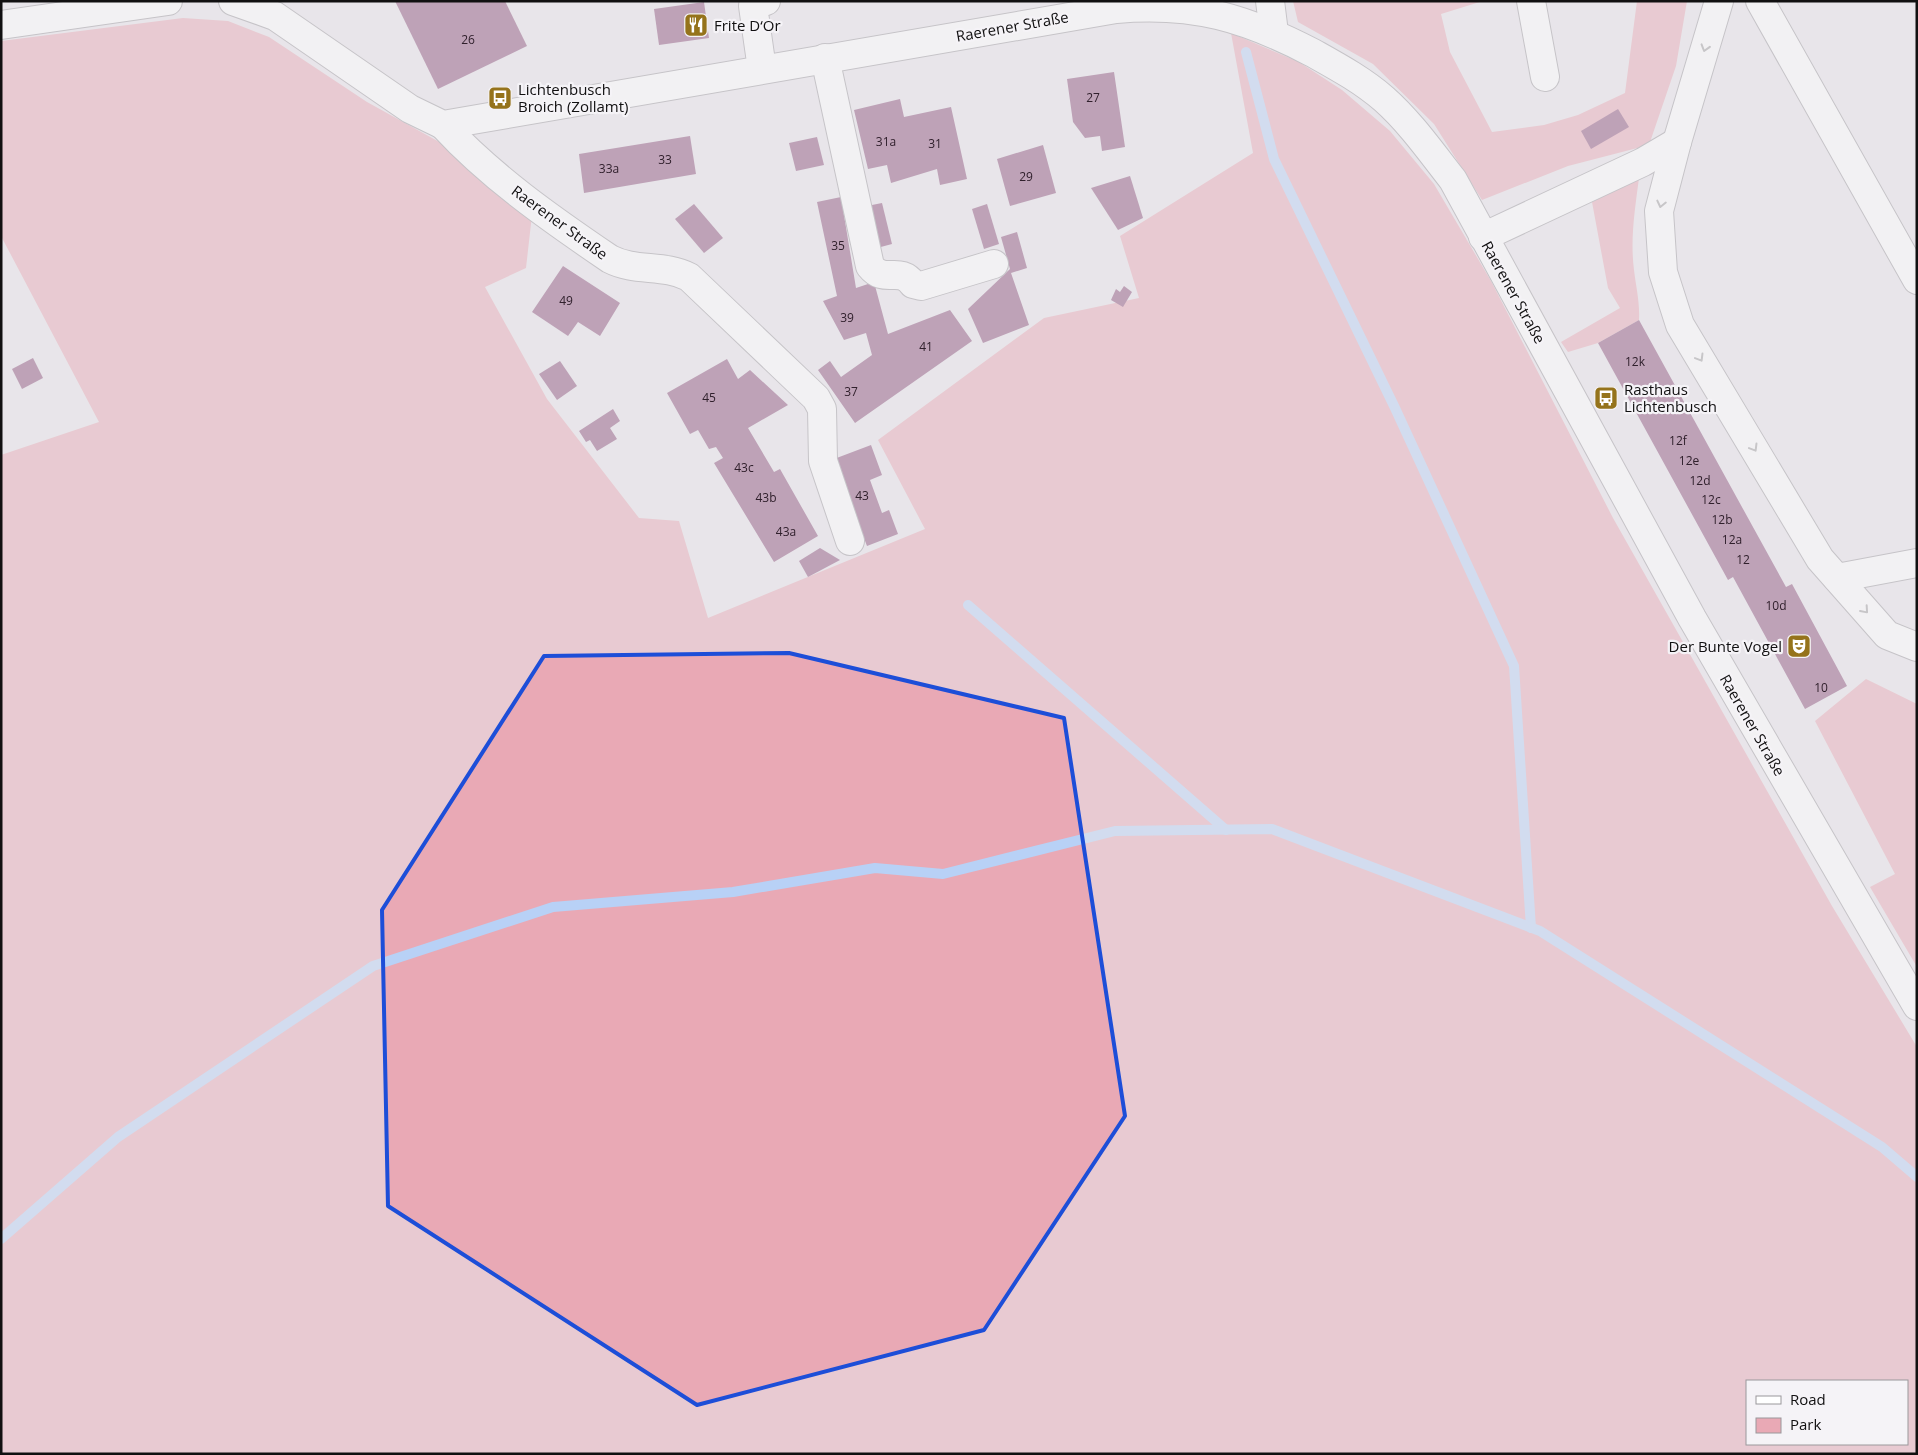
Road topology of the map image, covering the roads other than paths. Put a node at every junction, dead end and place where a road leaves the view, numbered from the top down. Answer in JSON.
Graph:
{"nodes":[{"id":1,"x":168,"y":1,"type":"edge"},
{"id":2,"x":233,"y":1,"type":"edge"},
{"id":3,"x":766,"y":1,"type":"edge"},
{"id":4,"x":1270,"y":1,"type":"edge"},
{"id":5,"x":1531,"y":1,"type":"edge"},
{"id":6,"x":1719,"y":1,"type":"edge"},
{"id":7,"x":1760,"y":1,"type":"edge"},
{"id":8,"x":129,"y":4,"type":"edge"},
{"id":9,"x":1,"y":25,"type":"edge"},
{"id":10,"x":1274,"y":33,"type":"junction"},
{"id":11,"x":825,"y":58,"type":"junction"},
{"id":12,"x":762,"y":69,"type":"junction"},
{"id":13,"x":1545,"y":77,"type":"dead end"},
{"id":14,"x":443,"y":125,"type":"junction"},
{"id":15,"x":1677,"y":142,"type":"junction"},
{"id":16,"x":1483,"y":237,"type":"junction"},
{"id":17,"x":994,"y":264,"type":"dead end"},
{"id":18,"x":1917,"y":280,"type":"edge"},
{"id":19,"x":850,"y":541,"type":"dead end"},
{"id":20,"x":1917,"y":563,"type":"edge"},
{"id":21,"x":1837,"y":578,"type":"junction"},
{"id":22,"x":1917,"y":647,"type":"edge"},
{"id":23,"x":1917,"y":1006,"type":"edge"}],
"edges":[{"from":1,"to":8,"type":"street"},
{"from":2,"to":14,"type":"street","name":"Raerener Straße"},
{"from":3,"to":12,"type":"street"},
{"from":4,"to":10,"type":"street"},
{"from":5,"to":13,"type":"street"},
{"from":6,"to":15,"type":"street","one_way":true},
{"from":7,"to":18,"type":"street"},
{"from":8,"to":9,"type":"street"},
{"from":10,"to":11,"type":"street","name":"Raerener Straße"},
{"from":10,"to":16,"type":"street","name":"Raerener Straße"},
{"from":11,"to":12,"type":"street","name":"Raerener Straße"},
{"from":11,"to":17,"type":"street"},
{"from":12,"to":14,"type":"street","name":"Raerener Straße"},
{"from":14,"to":19,"type":"street","name":"Raerener Straße"},
{"from":15,"to":16,"type":"street"},
{"from":15,"to":21,"type":"street","one_way":true},
{"from":16,"to":23,"type":"street","name":"Raerener Straße"},
{"from":20,"to":21,"type":"street"},
{"from":21,"to":22,"type":"street","one_way":true}]}
